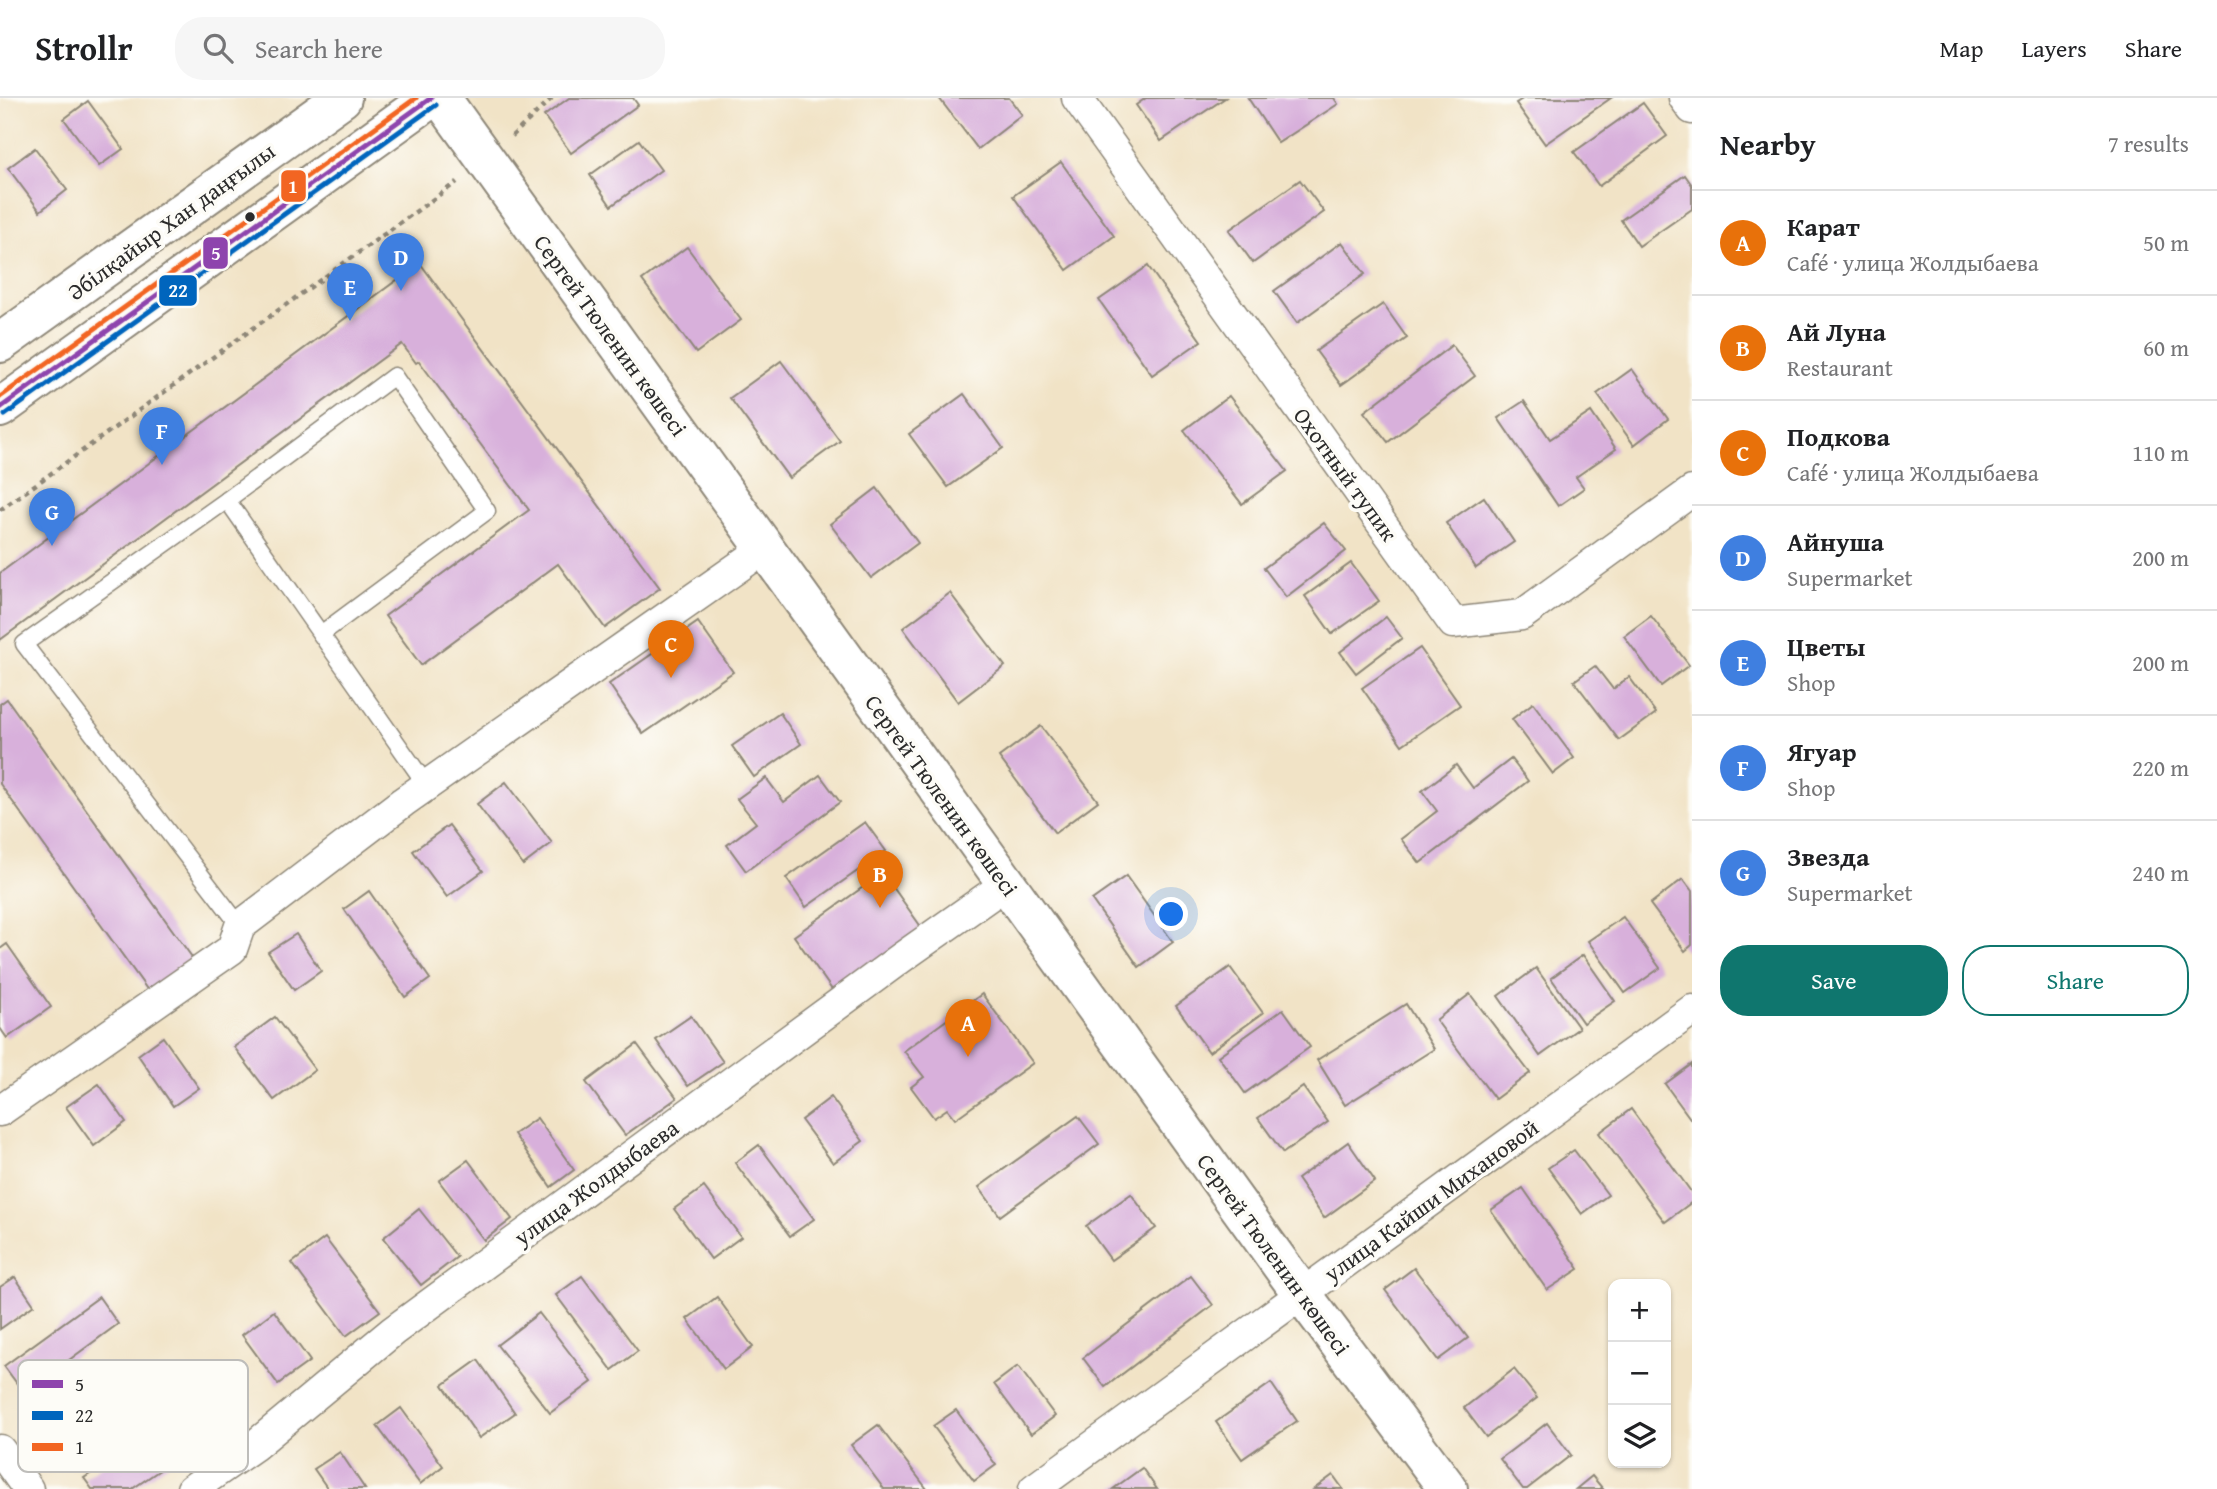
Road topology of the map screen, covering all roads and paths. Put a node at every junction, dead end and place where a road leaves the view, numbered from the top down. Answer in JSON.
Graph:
{"nodes":[{"id":1,"x":342,"y":98,"type":"edge"},
{"id":2,"x":432,"y":98,"type":"edge"},
{"id":3,"x":441,"y":98,"type":"edge"},
{"id":4,"x":552,"y":98,"type":"edge"},
{"id":5,"x":1077,"y":98,"type":"edge"},
{"id":6,"x":1684,"y":98,"type":"edge"},
{"id":7,"x":1692,"y":109,"type":"edge"},
{"id":8,"x":486,"y":161,"type":"junction"},
{"id":9,"x":0,"y":343,"type":"edge"},
{"id":10,"x":0,"y":408,"type":"edge"},
{"id":11,"x":1692,"y":491,"type":"edge"},
{"id":12,"x":227,"y":500,"type":"junction"},
{"id":13,"x":0,"y":510,"type":"edge"},
{"id":14,"x":764,"y":549,"type":"junction"},
{"id":15,"x":321,"y":635,"type":"junction"},
{"id":16,"x":428,"y":786,"type":"junction"},
{"id":17,"x":1006,"y":884,"type":"junction"},
{"id":18,"x":240,"y":926,"type":"junction"},
{"id":19,"x":1692,"y":1010,"type":"edge"},
{"id":20,"x":0,"y":1111,"type":"edge"},
{"id":21,"x":1302,"y":1294,"type":"junction"},
{"id":22,"x":0,"y":1450,"type":"edge"},
{"id":23,"x":248,"y":1450,"type":"edge"},
{"id":24,"x":217,"y":1472,"type":"edge"},
{"id":25,"x":28,"y":1489,"type":"edge"},
{"id":26,"x":192,"y":1489,"type":"edge"},
{"id":27,"x":1034,"y":1489,"type":"edge"},
{"id":28,"x":1448,"y":1489,"type":"edge"}],
"edges":[{"from":1,"to":9,"type":"main road","name":"Әбілқайыр Хан даңғылы"},
{"from":2,"to":10,"type":"main road"},
{"from":3,"to":8,"type":"main road","name":"Сергей Тюленин көшесі"},
{"from":4,"to":8,"type":"path"},
{"from":5,"to":11,"type":"street","name":"Охотный тупик"},
{"from":6,"to":7,"type":"street"},
{"from":8,"to":13,"type":"path"},
{"from":8,"to":14,"type":"main road","name":"Сергей Тюленин көшесі"},
{"from":12,"to":15,"type":"lane"},
{"from":12,"to":15,"type":"lane"},
{"from":12,"to":18,"type":"lane"},
{"from":14,"to":16,"type":"street"},
{"from":14,"to":17,"type":"main road","name":"Сергей Тюленин көшесі"},
{"from":15,"to":16,"type":"lane"},
{"from":16,"to":18,"type":"street"},
{"from":17,"to":21,"type":"main road","name":"Сергей Тюленин көшесі"},
{"from":17,"to":23,"type":"street","name":"улица Жолдыбаева"},
{"from":18,"to":20,"type":"street"},
{"from":19,"to":21,"type":"street","name":"улица Кайши Михановой"},
{"from":21,"to":27,"type":"street","name":"улица Кайши Михановой"},
{"from":21,"to":28,"type":"main road","name":"Сергей Тюленин көшесі"},
{"from":22,"to":25,"type":"street"},
{"from":24,"to":26,"type":"street","name":"улица Жолдыбаева"}]}
